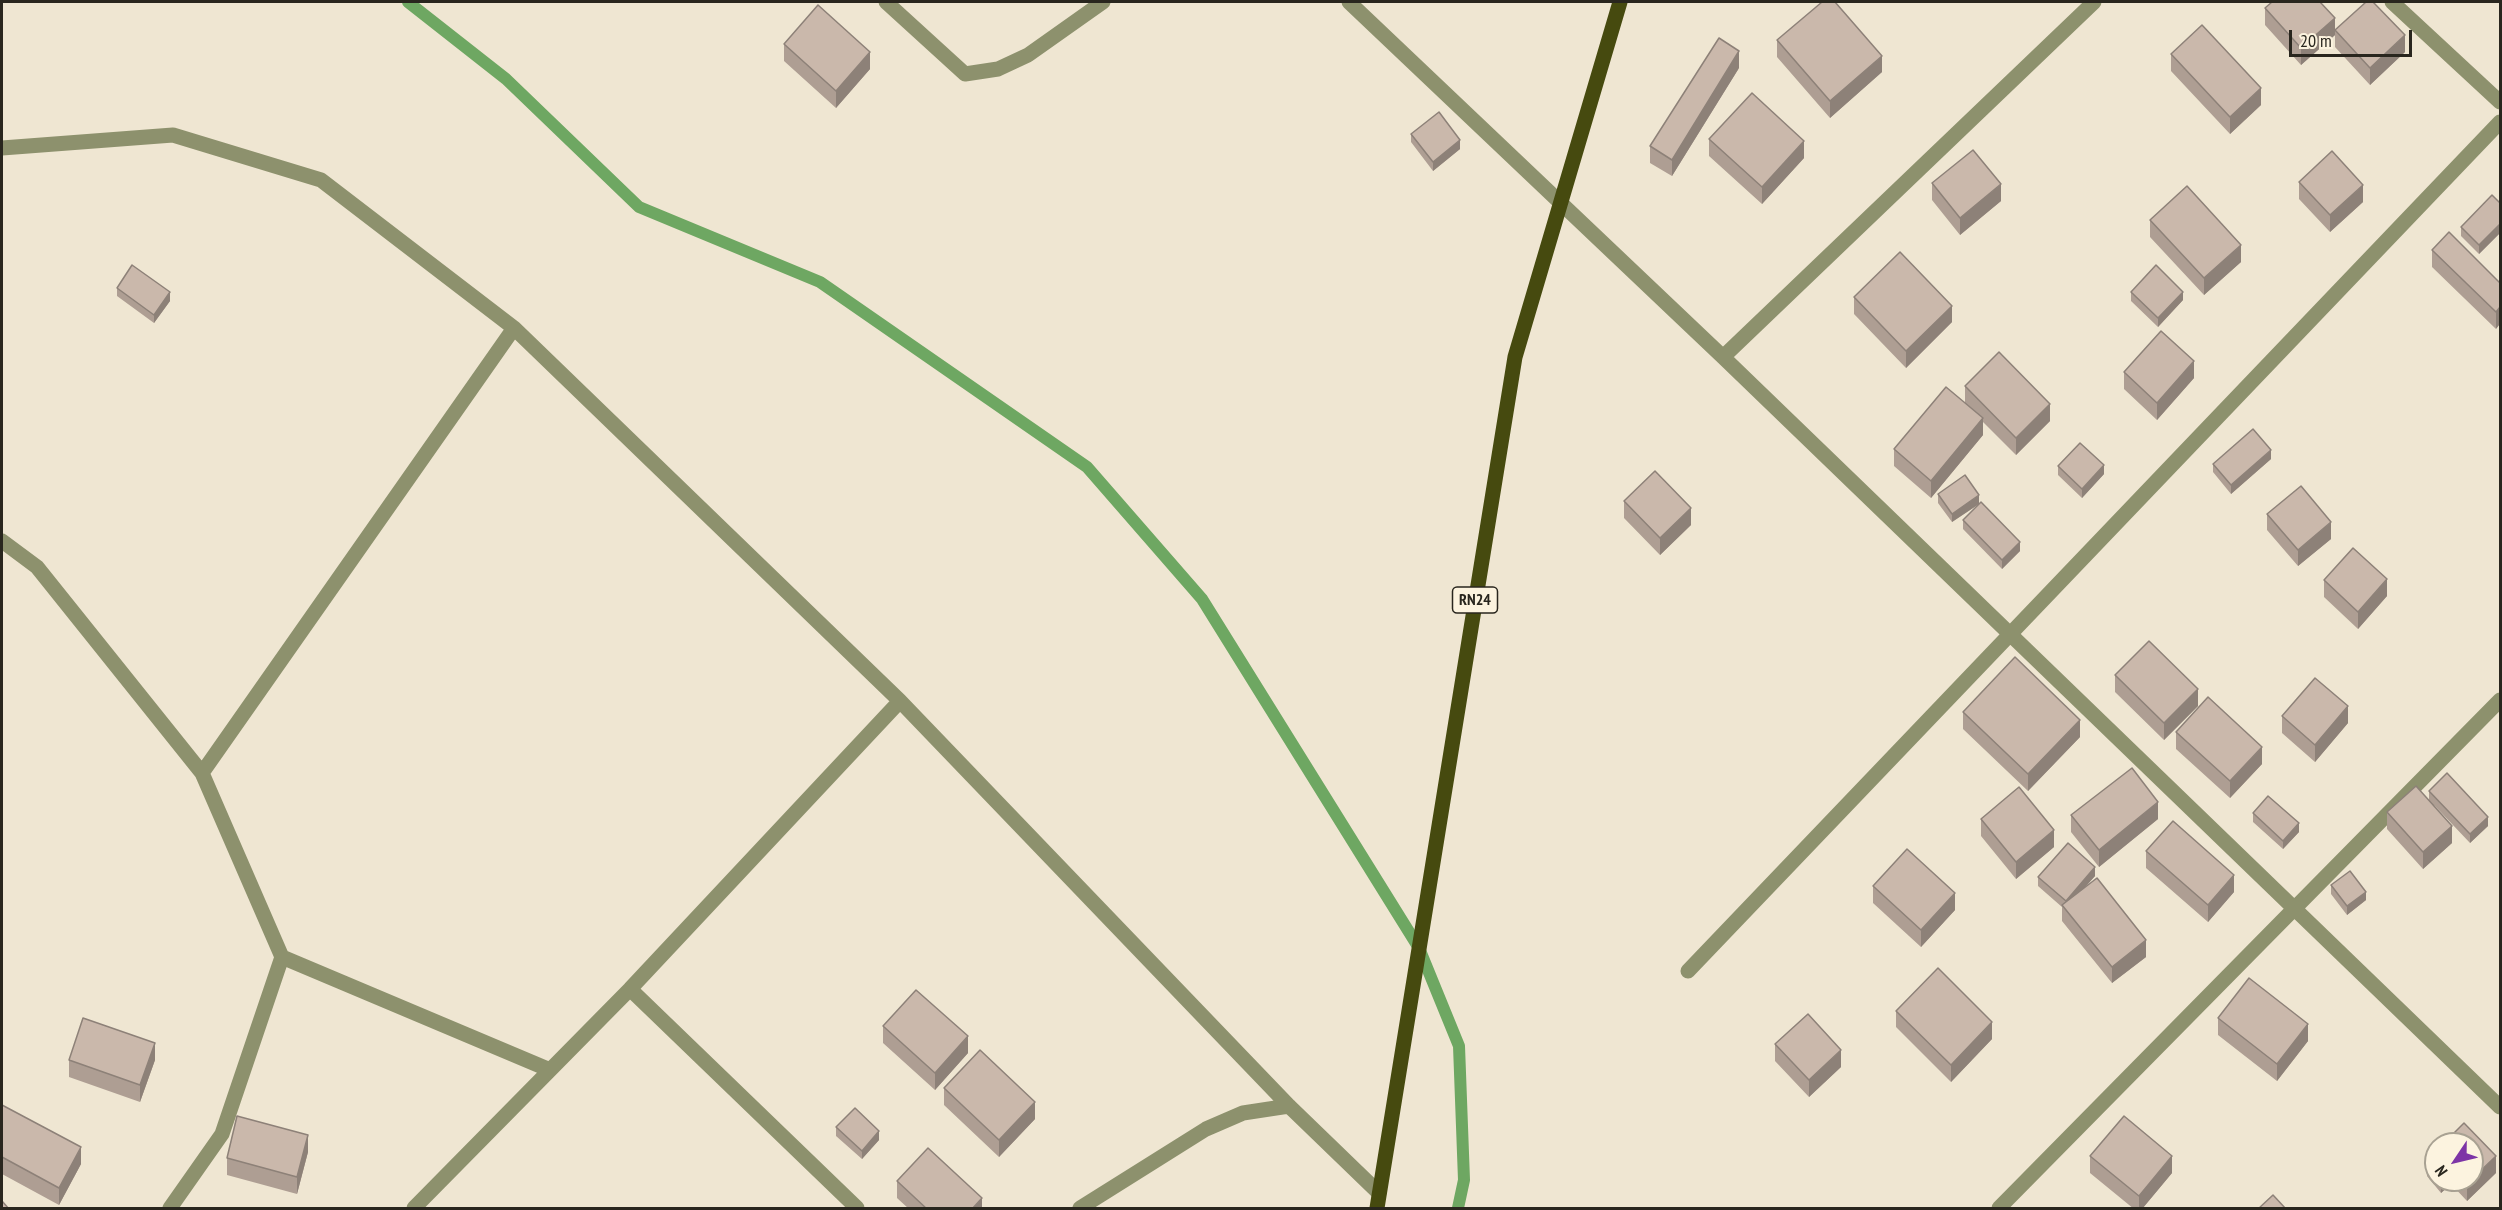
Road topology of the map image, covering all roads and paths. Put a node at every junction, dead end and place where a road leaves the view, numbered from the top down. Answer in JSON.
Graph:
{"nodes":[{"id":1,"x":886,"y":2,"type":"edge"},
{"id":2,"x":1103,"y":2,"type":"edge"},
{"id":3,"x":1349,"y":2,"type":"edge"},
{"id":4,"x":1620,"y":2,"type":"edge"},
{"id":5,"x":2094,"y":2,"type":"edge"},
{"id":6,"x":2392,"y":2,"type":"edge"},
{"id":7,"x":2500,"y":102,"type":"edge"},
{"id":8,"x":2500,"y":122,"type":"edge"},
{"id":9,"x":2,"y":148,"type":"edge"},
{"id":10,"x":1560,"y":203,"type":"junction"},
{"id":11,"x":514,"y":328,"type":"junction"},
{"id":12,"x":1723,"y":357,"type":"junction"},
{"id":13,"x":2,"y":541,"type":"edge"},
{"id":14,"x":2010,"y":634,"type":"junction"},
{"id":15,"x":2500,"y":700,"type":"edge"},
{"id":16,"x":900,"y":701,"type":"junction"},
{"id":17,"x":202,"y":773,"type":"junction"},
{"id":18,"x":2295,"y":908,"type":"junction"},
{"id":19,"x":282,"y":957,"type":"junction"},
{"id":20,"x":1688,"y":971,"type":"dead end"},
{"id":21,"x":630,"y":989,"type":"junction"},
{"id":22,"x":550,"y":1071,"type":"junction"},
{"id":23,"x":1288,"y":1106,"type":"junction"},
{"id":24,"x":2500,"y":1107,"type":"edge"},
{"id":25,"x":1378,"y":1201,"type":"edge"},
{"id":26,"x":170,"y":1209,"type":"edge"},
{"id":27,"x":414,"y":1209,"type":"edge"},
{"id":28,"x":857,"y":1209,"type":"edge"},
{"id":29,"x":1080,"y":1209,"type":"edge"},
{"id":30,"x":1999,"y":1209,"type":"edge"}],
"edges":[{"from":1,"to":2,"type":"street"},
{"from":3,"to":10,"type":"street"},
{"from":4,"to":10,"type":"main road","number":"RN24"},
{"from":5,"to":12,"type":"street"},
{"from":6,"to":7,"type":"street"},
{"from":8,"to":14,"type":"street"},
{"from":9,"to":11,"type":"street"},
{"from":10,"to":12,"type":"street"},
{"from":10,"to":25,"type":"main road","number":"RN24"},
{"from":11,"to":16,"type":"street"},
{"from":11,"to":17,"type":"street"},
{"from":12,"to":14,"type":"street"},
{"from":13,"to":17,"type":"street"},
{"from":14,"to":18,"type":"street"},
{"from":14,"to":20,"type":"street"},
{"from":15,"to":18,"type":"street"},
{"from":16,"to":21,"type":"street"},
{"from":16,"to":23,"type":"street"},
{"from":17,"to":19,"type":"street"},
{"from":18,"to":24,"type":"street"},
{"from":18,"to":30,"type":"street"},
{"from":19,"to":22,"type":"street"},
{"from":19,"to":26,"type":"street"},
{"from":21,"to":22,"type":"street"},
{"from":21,"to":28,"type":"street"},
{"from":22,"to":27,"type":"street"},
{"from":23,"to":25,"type":"street"},
{"from":23,"to":29,"type":"street"}]}
